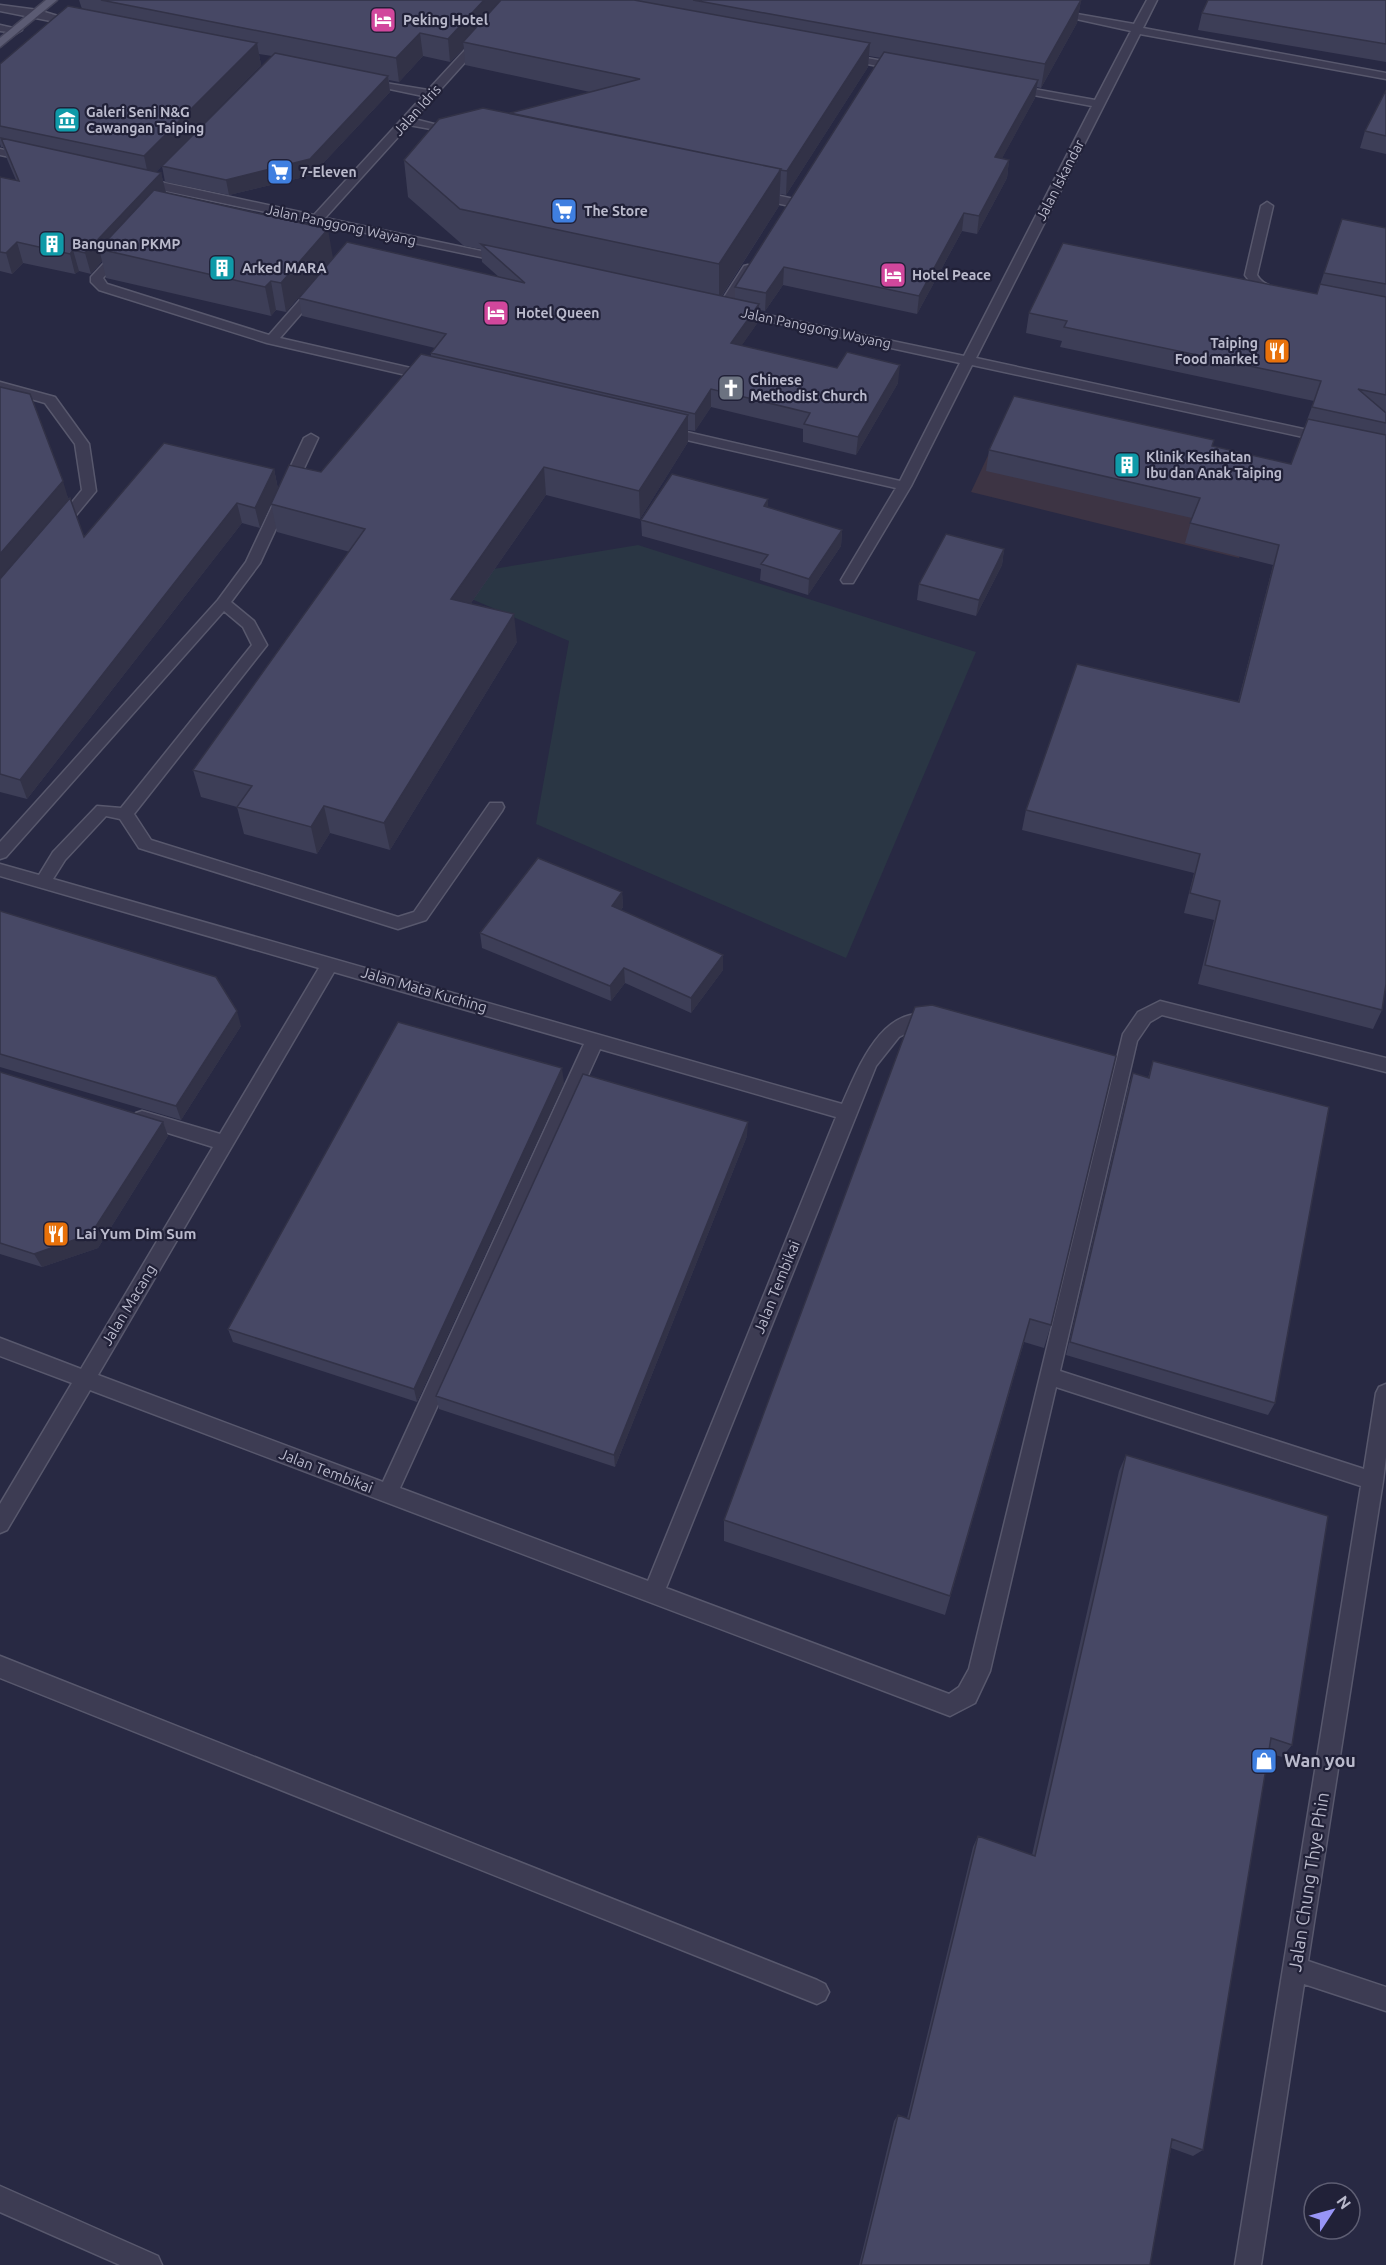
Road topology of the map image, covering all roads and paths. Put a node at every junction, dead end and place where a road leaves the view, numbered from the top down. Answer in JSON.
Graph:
{"nodes":[{"id":1,"x":52,"y":0,"type":"edge"},
{"id":2,"x":1152,"y":0,"type":"edge"},
{"id":3,"x":0,"y":8,"type":"edge"},
{"id":4,"x":1045,"y":11,"type":"edge"},
{"id":5,"x":36,"y":14,"type":"junction"},
{"id":6,"x":92,"y":26,"type":"edge"},
{"id":7,"x":493,"y":26,"type":"edge"},
{"id":8,"x":0,"y":28,"type":"edge"},
{"id":9,"x":1137,"y":29,"type":"junction"},
{"id":10,"x":17,"y":30,"type":"junction"},
{"id":11,"x":0,"y":44,"type":"edge"},
{"id":12,"x":834,"y":55,"type":"edge"},
{"id":13,"x":914,"y":70,"type":"edge"},
{"id":14,"x":1386,"y":76,"type":"edge"},
{"id":15,"x":352,"y":79,"type":"edge"},
{"id":16,"x":995,"y":85,"type":"edge"},
{"id":17,"x":431,"y":94,"type":"junction"},
{"id":18,"x":1099,"y":104,"type":"junction"},
{"id":19,"x":406,"y":122,"type":"junction"},
{"id":20,"x":464,"y":134,"type":"edge"},
{"id":21,"x":0,"y":152,"type":"edge"},
{"id":22,"x":44,"y":161,"type":"edge"},
{"id":23,"x":131,"y":180,"type":"edge"},
{"id":24,"x":178,"y":190,"type":"junction"},
{"id":25,"x":744,"y":193,"type":"edge"},
{"id":26,"x":790,"y":203,"type":"edge"},
{"id":27,"x":164,"y":206,"type":"edge"},
{"id":28,"x":1267,"y":206,"type":"dead end"},
{"id":29,"x":316,"y":220,"type":"junction"},
{"id":30,"x":127,"y":245,"type":"edge"},
{"id":31,"x":754,"y":260,"type":"edge"},
{"id":32,"x":516,"y":263,"type":"edge"},
{"id":33,"x":322,"y":281,"type":"edge"},
{"id":34,"x":1286,"y":294,"type":"edge"},
{"id":35,"x":272,"y":340,"type":"junction"},
{"id":36,"x":969,"y":361,"type":"junction"},
{"id":37,"x":444,"y":380,"type":"edge"},
{"id":38,"x":0,"y":386,"type":"edge"},
{"id":39,"x":651,"y":428,"type":"edge"},
{"id":40,"x":311,"y":438,"type":"dead end"},
{"id":41,"x":1340,"y":441,"type":"edge"},
{"id":42,"x":904,"y":486,"type":"junction"},
{"id":43,"x":52,"y":534,"type":"edge"},
{"id":44,"x":848,"y":580,"type":"dead end"},
{"id":45,"x":223,"y":603,"type":"junction"},
{"id":46,"x":496,"y":807,"type":"dead end"},
{"id":47,"x":125,"y":814,"type":"junction"},
{"id":48,"x":0,"y":853,"type":"edge"},
{"id":49,"x":0,"y":870,"type":"edge"},
{"id":50,"x":43,"y":882,"type":"junction"},
{"id":51,"x":331,"y":963,"type":"junction"},
{"id":52,"x":953,"y":1027,"type":"edge"},
{"id":53,"x":595,"y":1040,"type":"junction"},
{"id":54,"x":1100,"y":1065,"type":"edge"},
{"id":55,"x":1386,"y":1065,"type":"edge"},
{"id":56,"x":1121,"y":1070,"type":"junction"},
{"id":57,"x":124,"y":1112,"type":"edge"},
{"id":58,"x":847,"y":1113,"type":"junction"},
{"id":59,"x":225,"y":1143,"type":"junction"},
{"id":60,"x":0,"y":1347,"type":"edge"},
{"id":61,"x":1049,"y":1376,"type":"junction"},
{"id":62,"x":85,"y":1379,"type":"junction"},
{"id":63,"x":1386,"y":1393,"type":"edge"},
{"id":64,"x":1382,"y":1450,"type":"edge"},
{"id":65,"x":1373,"y":1481,"type":"junction"},
{"id":66,"x":387,"y":1494,"type":"junction"},
{"id":67,"x":0,"y":1523,"type":"edge"},
{"id":68,"x":653,"y":1596,"type":"junction"},
{"id":69,"x":0,"y":1667,"type":"edge"},
{"id":70,"x":1295,"y":1969,"type":"junction"},
{"id":71,"x":817,"y":1992,"type":"dead end"},
{"id":72,"x":1386,"y":2000,"type":"edge"},
{"id":73,"x":0,"y":2199,"type":"edge"},
{"id":74,"x":149,"y":2265,"type":"edge"},
{"id":75,"x":1248,"y":2265,"type":"edge"}],
"edges":[{"from":1,"to":5,"type":"main road"},
{"from":2,"to":9,"type":"street","name":"Jalan Iskandar"},
{"from":3,"to":5,"type":"street"},
{"from":4,"to":9,"type":"street"},
{"from":5,"to":6,"type":"street"},
{"from":5,"to":10,"type":"main road"},
{"from":7,"to":17,"type":"street","name":"Jalan Idris"},
{"from":8,"to":10,"type":"street"},
{"from":9,"to":14,"type":"street"},
{"from":9,"to":18,"type":"street","name":"Jalan Iskandar"},
{"from":10,"to":11,"type":"main road"},
{"from":12,"to":13,"type":"street"},
{"from":15,"to":17,"type":"street"},
{"from":16,"to":18,"type":"street"},
{"from":17,"to":19,"type":"street","name":"Jalan Idris"},
{"from":18,"to":36,"type":"street","name":"Jalan Iskandar"},
{"from":19,"to":20,"type":"street"},
{"from":19,"to":29,"type":"street","name":"Jalan Idris"},
{"from":21,"to":22,"type":"street"},
{"from":23,"to":24,"type":"street","name":"Jalan Panggong Wayang"},
{"from":24,"to":27,"type":"street"},
{"from":24,"to":29,"type":"street","name":"Jalan Panggong Wayang"},
{"from":25,"to":26,"type":"street"},
{"from":28,"to":34,"type":"street"},
{"from":29,"to":32,"type":"street","name":"Jalan Panggong Wayang"},
{"from":30,"to":35,"type":"street"},
{"from":31,"to":36,"type":"street","name":"Jalan Panggong Wayang"},
{"from":33,"to":35,"type":"street"},
{"from":35,"to":37,"type":"street"},
{"from":36,"to":41,"type":"street","name":"Jalan Panggong Wayang"},
{"from":36,"to":42,"type":"street","name":"Jalan Iskandar"},
{"from":38,"to":43,"type":"street"},
{"from":39,"to":42,"type":"street"},
{"from":40,"to":45,"type":"street"},
{"from":42,"to":44,"type":"street","name":"Jalan Iskandar"},
{"from":45,"to":47,"type":"street"},
{"from":45,"to":48,"type":"street"},
{"from":46,"to":47,"type":"street"},
{"from":47,"to":50,"type":"street"},
{"from":49,"to":50,"type":"street","name":"Jalan Mata Kuching"},
{"from":50,"to":51,"type":"street","name":"Jalan Mata Kuching"},
{"from":51,"to":53,"type":"street","name":"Jalan Mata Kuching"},
{"from":51,"to":59,"type":"street","name":"Jalan Macang"},
{"from":52,"to":58,"type":"street","name":"Jalan Tembikai"},
{"from":53,"to":58,"type":"street","name":"Jalan Mata Kuching"},
{"from":53,"to":66,"type":"street"},
{"from":54,"to":56,"type":"street"},
{"from":55,"to":56,"type":"street"},
{"from":56,"to":61,"type":"street"},
{"from":57,"to":59,"type":"street"},
{"from":58,"to":68,"type":"street","name":"Jalan Tembikai"},
{"from":59,"to":62,"type":"street","name":"Jalan Macang"},
{"from":60,"to":62,"type":"street","name":"Jalan Tembikai"},
{"from":61,"to":65,"type":"street"},
{"from":61,"to":68,"type":"street","name":"Jalan Tembikai"},
{"from":62,"to":66,"type":"street","name":"Jalan Tembikai"},
{"from":62,"to":67,"type":"street","name":"Jalan Macang"},
{"from":63,"to":64,"type":"street","name":"Jalan Chung Thye Phin"},
{"from":64,"to":65,"type":"street","name":"Jalan Chung Thye Phin"},
{"from":65,"to":70,"type":"street","name":"Jalan Chung Thye Phin"},
{"from":66,"to":68,"type":"street","name":"Jalan Tembikai"},
{"from":69,"to":71,"type":"street"},
{"from":70,"to":72,"type":"street"},
{"from":70,"to":75,"type":"street","name":"Jalan Chung Thye Phin"},
{"from":73,"to":74,"type":"street"}]}
